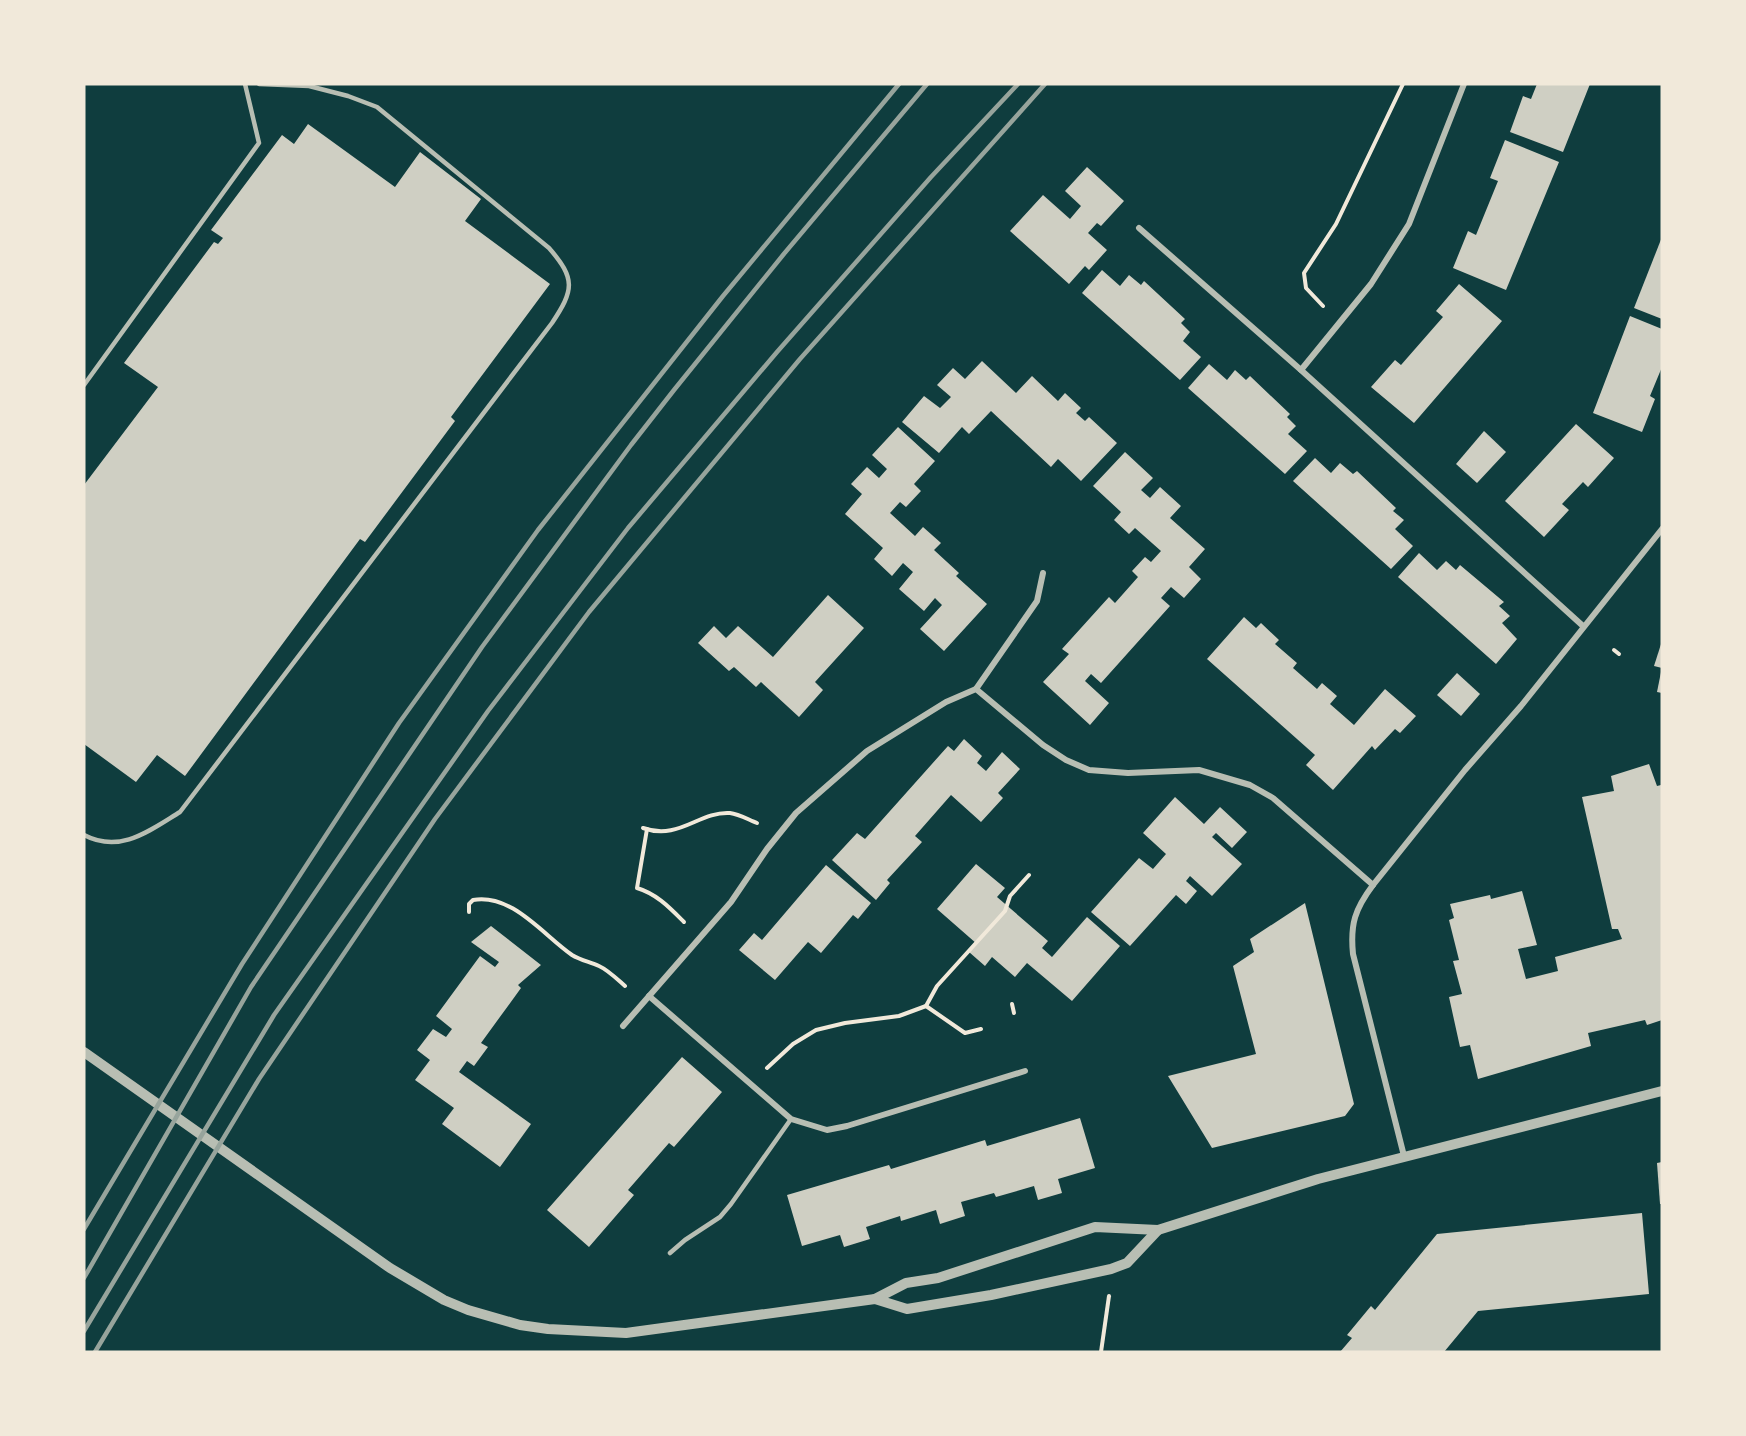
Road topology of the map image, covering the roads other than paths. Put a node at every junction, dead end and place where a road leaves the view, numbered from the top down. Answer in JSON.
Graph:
{"nodes":[{"id":1,"x":245,"y":84,"type":"edge"},
{"id":2,"x":259,"y":84,"type":"edge"},
{"id":3,"x":1464,"y":84,"type":"edge"},
{"id":4,"x":1139,"y":228,"type":"dead end"},
{"id":5,"x":1301,"y":370,"type":"junction"},
{"id":6,"x":84,"y":385,"type":"edge"},
{"id":7,"x":1662,"y":529,"type":"edge"},
{"id":8,"x":1043,"y":573,"type":"dead end"},
{"id":9,"x":1583,"y":626,"type":"junction"},
{"id":10,"x":976,"y":689,"type":"junction"},
{"id":11,"x":84,"y":836,"type":"edge"},
{"id":12,"x":1373,"y":885,"type":"junction"},
{"id":13,"x":649,"y":996,"type":"junction"},
{"id":14,"x":623,"y":1026,"type":"dead end"},
{"id":15,"x":84,"y":1052,"type":"edge"},
{"id":16,"x":1025,"y":1071,"type":"dead end"},
{"id":17,"x":1662,"y":1091,"type":"edge"},
{"id":18,"x":791,"y":1119,"type":"junction"},
{"id":19,"x":1404,"y":1156,"type":"junction"},
{"id":20,"x":1158,"y":1230,"type":"junction"},
{"id":21,"x":670,"y":1253,"type":"dead end"},
{"id":22,"x":875,"y":1299,"type":"junction"}],
"edges":[{"from":1,"to":6,"type":"lane"},
{"from":2,"to":11,"type":"lane"},
{"from":3,"to":5,"type":"street"},
{"from":4,"to":5,"type":"street"},
{"from":5,"to":9,"type":"street"},
{"from":7,"to":9,"type":"street"},
{"from":8,"to":10,"type":"street"},
{"from":9,"to":12,"type":"street"},
{"from":10,"to":12,"type":"street"},
{"from":10,"to":13,"type":"street"},
{"from":12,"to":19,"type":"street"},
{"from":13,"to":14,"type":"street"},
{"from":13,"to":18,"type":"street"},
{"from":15,"to":22,"type":"street"},
{"from":16,"to":18,"type":"street"},
{"from":17,"to":19,"type":"street"},
{"from":18,"to":21,"type":"lane"},
{"from":19,"to":20,"type":"street"},
{"from":20,"to":22,"type":"street"},
{"from":20,"to":22,"type":"street"}]}
